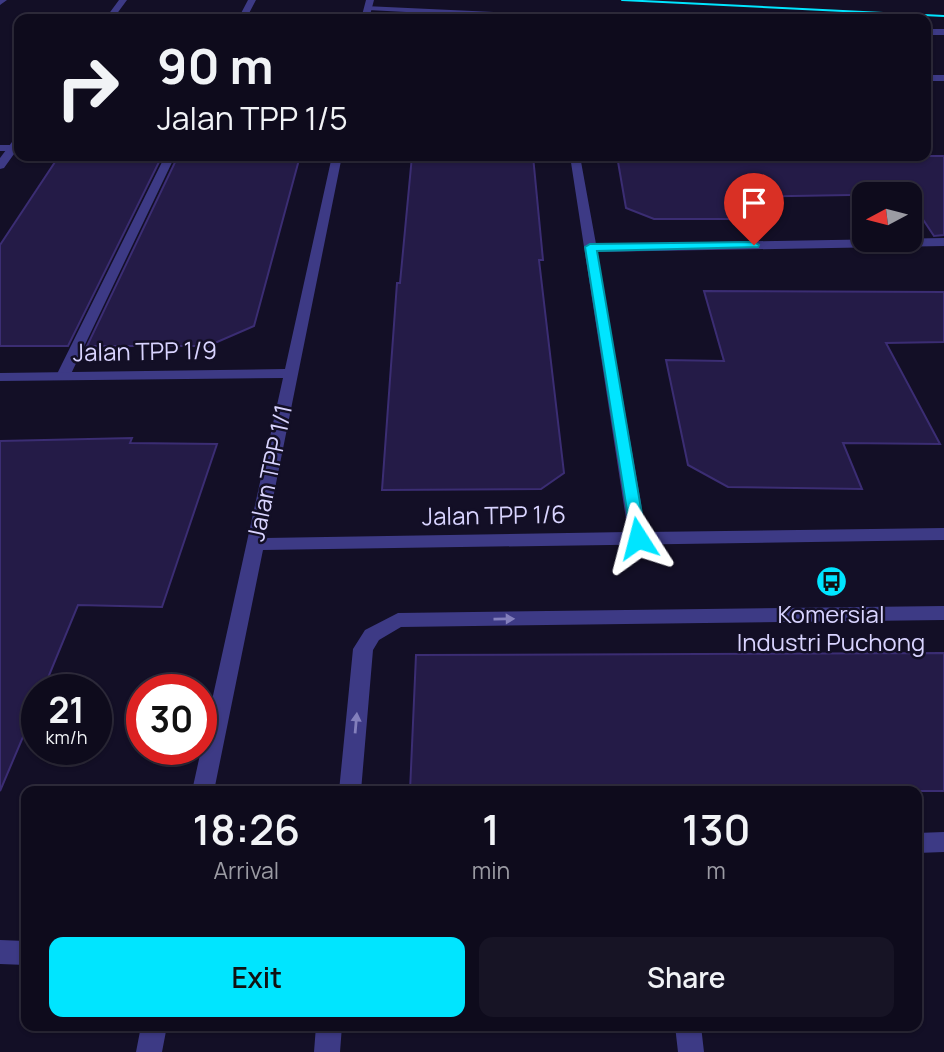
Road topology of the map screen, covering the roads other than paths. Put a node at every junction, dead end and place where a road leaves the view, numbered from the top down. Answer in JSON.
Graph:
{"nodes":[{"id":1,"x":369,"y":4,"type":"edge"},
{"id":2,"x":510,"y":14,"type":"edge"},
{"id":3,"x":14,"y":147,"type":"edge"},
{"id":4,"x":168,"y":161,"type":"edge"},
{"id":5,"x":336,"y":161,"type":"edge"},
{"id":6,"x":576,"y":161,"type":"edge"},
{"id":7,"x":0,"y":166,"type":"edge"},
{"id":8,"x":944,"y":242,"type":"edge"},
{"id":9,"x":590,"y":247,"type":"junction"},
{"id":10,"x":291,"y":373,"type":"junction"},
{"id":11,"x":63,"y":376,"type":"junction"},
{"id":12,"x":0,"y":377,"type":"edge"},
{"id":13,"x":944,"y":534,"type":"edge"},
{"id":14,"x":638,"y":538,"type":"junction"},
{"id":15,"x":255,"y":544,"type":"junction"},
{"id":16,"x":944,"y":613,"type":"edge"},
{"id":17,"x":204,"y":786,"type":"edge"},
{"id":18,"x":350,"y":786,"type":"edge"},
{"id":19,"x":944,"y":842,"type":"edge"},
{"id":20,"x":922,"y":843,"type":"edge"},
{"id":21,"x":0,"y":952,"type":"edge"},
{"id":22,"x":21,"y":953,"type":"edge"},
{"id":23,"x":153,"y":1031,"type":"edge"},
{"id":24,"x":329,"y":1031,"type":"edge"},
{"id":25,"x":689,"y":1031,"type":"edge"},
{"id":26,"x":149,"y":1052,"type":"edge"},
{"id":27,"x":327,"y":1052,"type":"edge"},
{"id":28,"x":691,"y":1052,"type":"edge"}],
"edges":[{"from":1,"to":2,"type":"street"},
{"from":3,"to":7,"type":"street"},
{"from":4,"to":11,"type":"street"},
{"from":5,"to":10,"type":"street","name":"Jalan TPP 1/1"},
{"from":6,"to":9,"type":"street"},
{"from":8,"to":9,"type":"street"},
{"from":9,"to":14,"type":"street"},
{"from":10,"to":11,"type":"street","name":"Jalan TPP 1/9"},
{"from":10,"to":15,"type":"street","name":"Jalan TPP 1/1"},
{"from":11,"to":12,"type":"street","name":"Jalan TPP 1/9"},
{"from":13,"to":14,"type":"street","name":"Jalan TPP 1/6"},
{"from":14,"to":15,"type":"street","name":"Jalan TPP 1/6"},
{"from":15,"to":17,"type":"street","name":"Jalan TPP 1/1"},
{"from":18,"to":16,"type":"street","one_way":true},
{"from":19,"to":20,"type":"street"},
{"from":21,"to":22,"type":"street"},
{"from":23,"to":26,"type":"street"},
{"from":24,"to":27,"type":"street"},
{"from":25,"to":28,"type":"street"}]}
